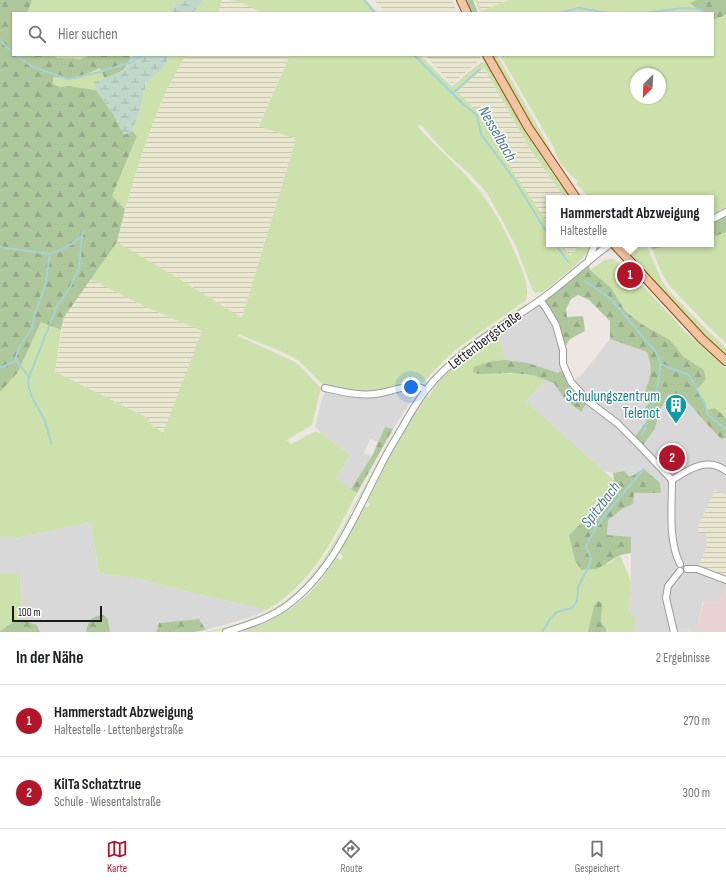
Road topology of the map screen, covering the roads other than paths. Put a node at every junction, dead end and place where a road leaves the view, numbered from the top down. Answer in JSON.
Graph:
{"nodes":[{"id":1,"x":461,"y":0,"type":"edge"},
{"id":2,"x":467,"y":12,"type":"edge"},
{"id":3,"x":488,"y":56,"type":"edge"},
{"id":4,"x":574,"y":195,"type":"edge"},
{"id":5,"x":726,"y":212,"type":"edge"},
{"id":6,"x":714,"y":218,"type":"edge"},
{"id":7,"x":594,"y":247,"type":"edge"},
{"id":8,"x":606,"y":247,"type":"edge"},
{"id":9,"x":617,"y":247,"type":"edge"},
{"id":10,"x":588,"y":262,"type":"junction"},
{"id":11,"x":540,"y":300,"type":"junction"},
{"id":12,"x":726,"y":361,"type":"edge"},
{"id":13,"x":325,"y":388,"type":"dead end"},
{"id":14,"x":426,"y":390,"type":"junction"},
{"id":15,"x":726,"y":471,"type":"edge"},
{"id":16,"x":672,"y":480,"type":"junction"},
{"id":17,"x":680,"y":568,"type":"junction"},
{"id":18,"x":726,"y":580,"type":"edge"},
{"id":19,"x":226,"y":632,"type":"edge"},
{"id":20,"x":674,"y":632,"type":"edge"}],
"edges":[{"from":1,"to":2,"type":"main road"},
{"from":3,"to":4,"type":"main road"},
{"from":5,"to":6,"type":"street"},
{"from":7,"to":10,"type":"street"},
{"from":8,"to":10,"type":"street","name":"Lettenbergstraße"},
{"from":9,"to":12,"type":"main road"},
{"from":10,"to":11,"type":"street","name":"Lettenbergstraße"},
{"from":11,"to":14,"type":"street","name":"Lettenbergstraße"},
{"from":11,"to":16,"type":"street"},
{"from":13,"to":14,"type":"street"},
{"from":14,"to":19,"type":"street","name":"Lettenbergstraße"},
{"from":15,"to":16,"type":"street"},
{"from":16,"to":17,"type":"street"},
{"from":17,"to":18,"type":"street"},
{"from":17,"to":20,"type":"street"}]}
